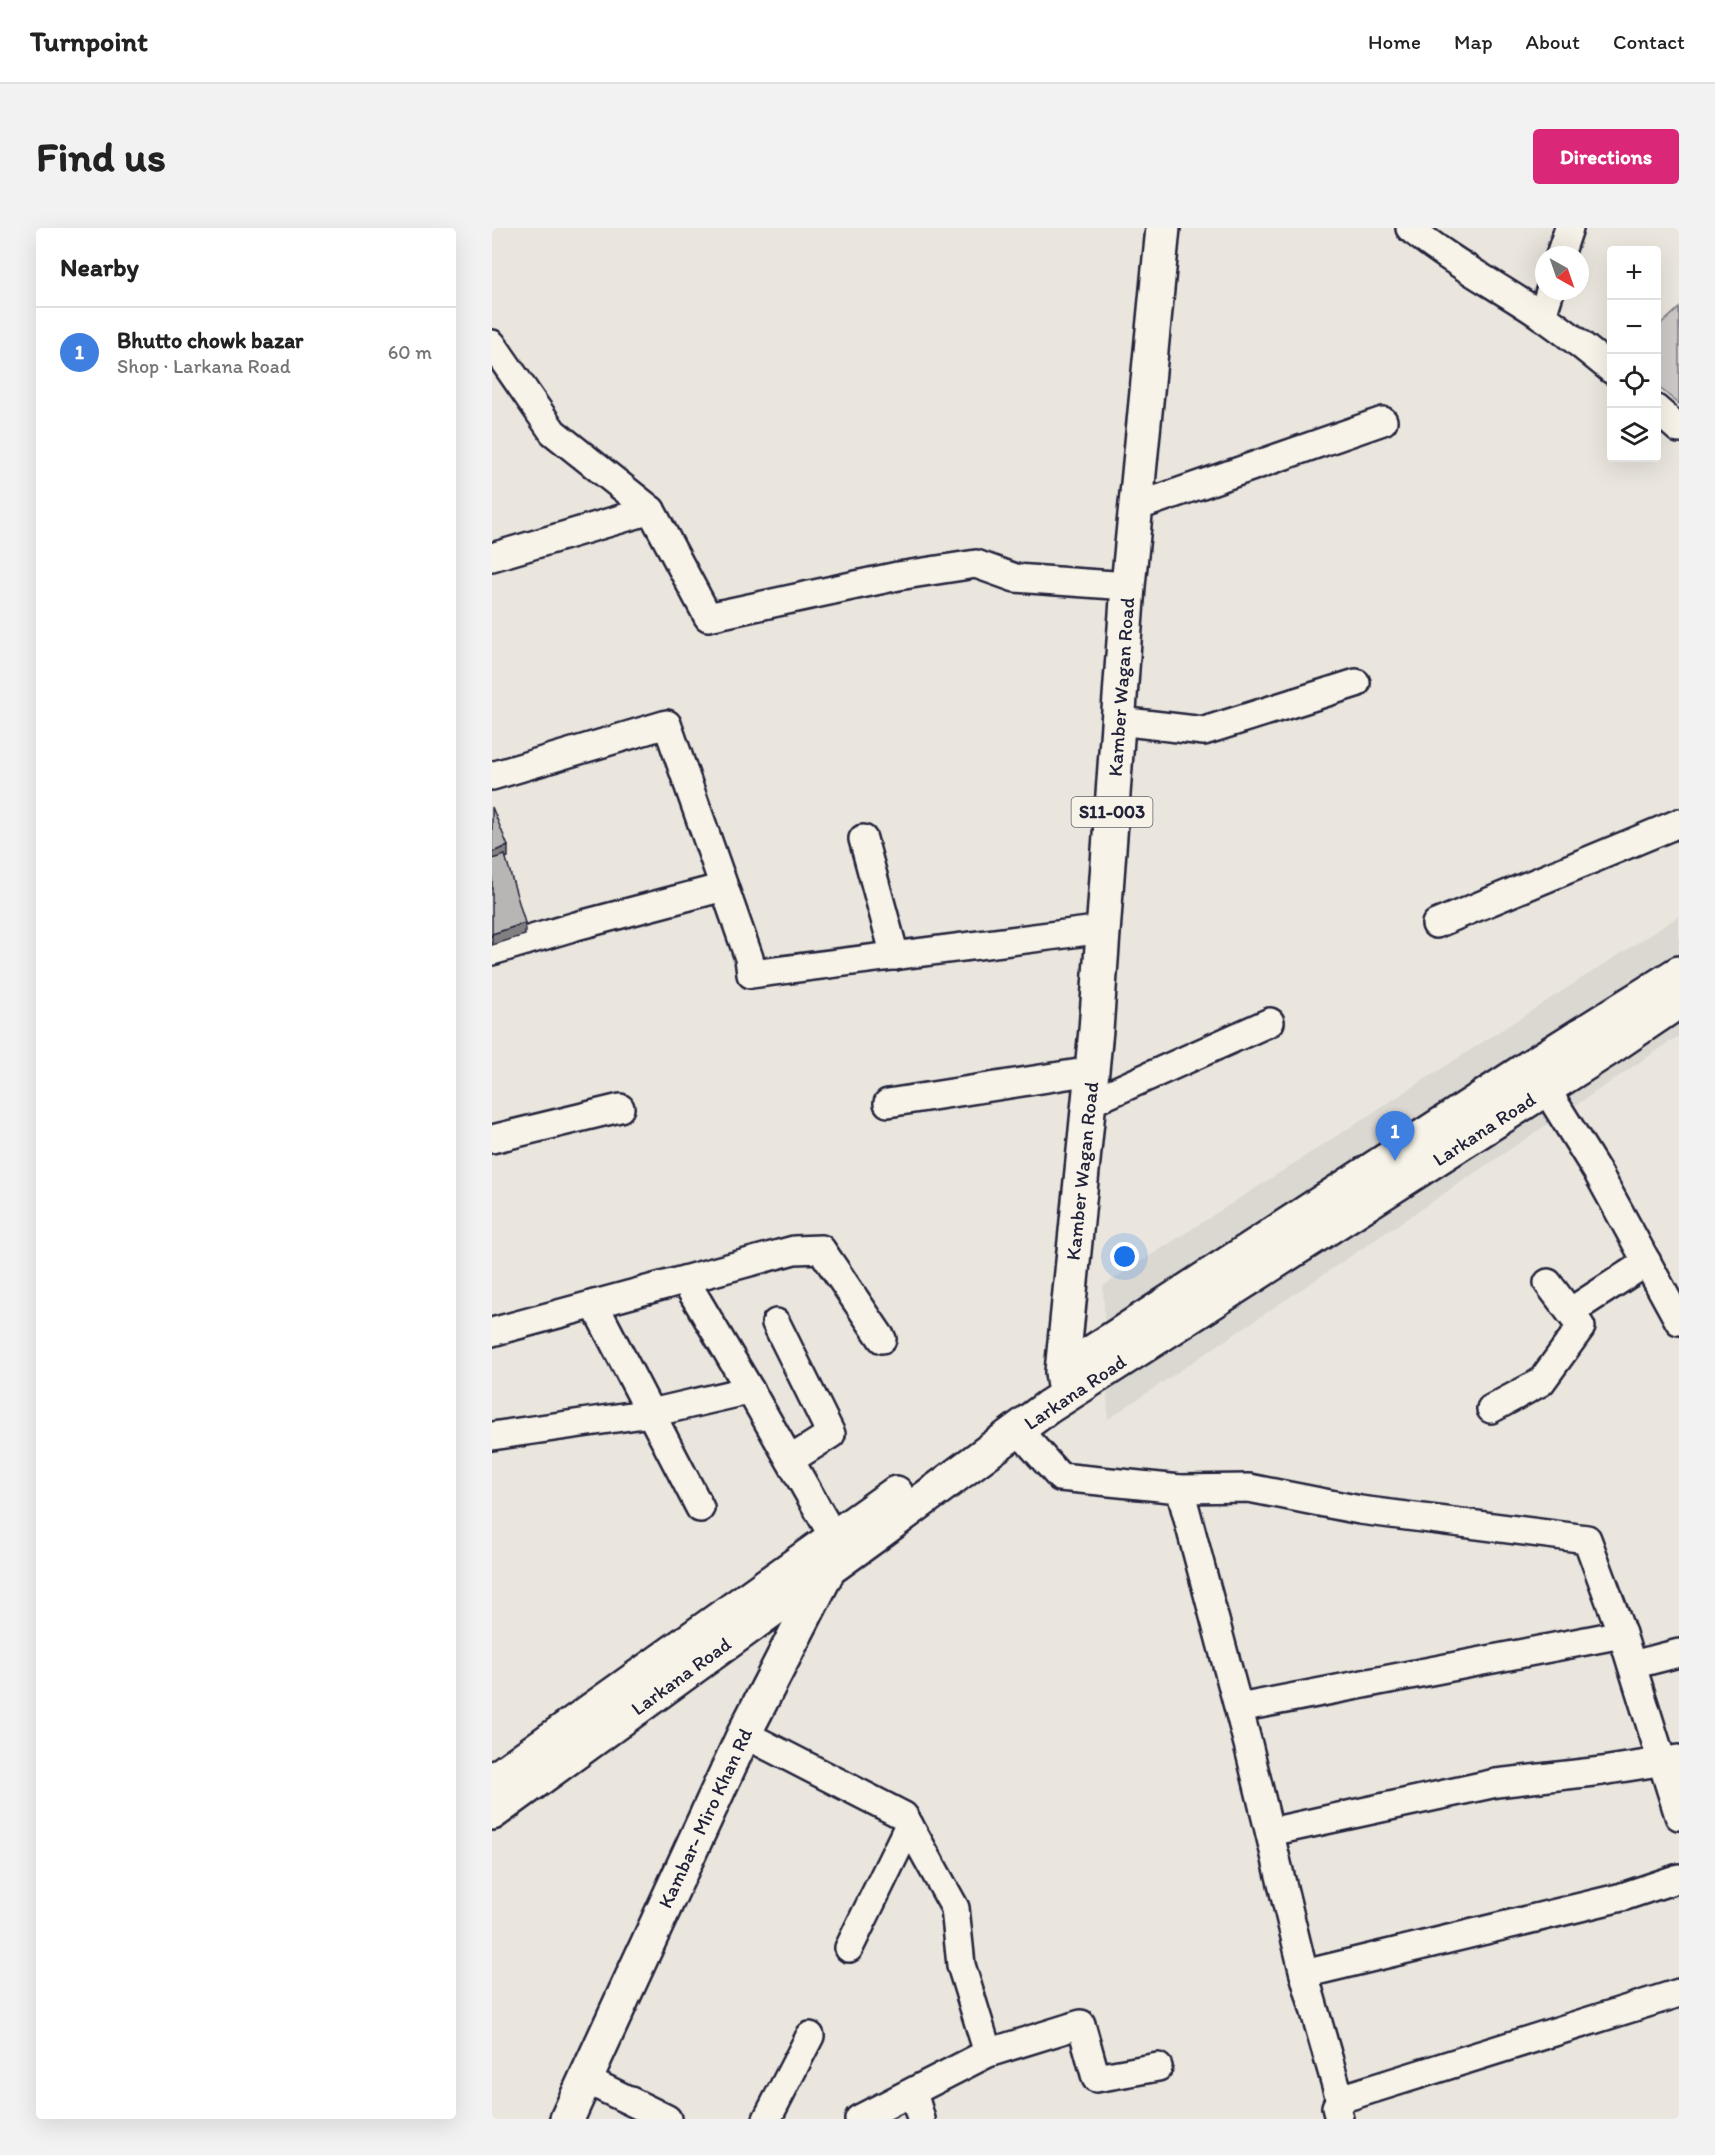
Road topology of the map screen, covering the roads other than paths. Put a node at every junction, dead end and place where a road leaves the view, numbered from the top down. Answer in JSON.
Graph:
{"nodes":[{"id":1,"x":1163,"y":228,"type":"edge"},
{"id":2,"x":1410,"y":228,"type":"edge"},
{"id":3,"x":1569,"y":228,"type":"edge"},
{"id":4,"x":1563,"y":246,"type":"edge"},
{"id":5,"x":1546,"y":304,"type":"edge"},
{"id":6,"x":492,"y":344,"type":"edge"},
{"id":7,"x":1607,"y":367,"type":"edge"},
{"id":8,"x":1661,"y":413,"type":"edge"},
{"id":9,"x":1383,"y":421,"type":"dead end"},
{"id":10,"x":1679,"y":429,"type":"edge"},
{"id":11,"x":1136,"y":507,"type":"junction"},
{"id":12,"x":651,"y":510,"type":"junction"},
{"id":13,"x":492,"y":557,"type":"edge"},
{"id":14,"x":1128,"y":586,"type":"junction"},
{"id":15,"x":1356,"y":683,"type":"dead end"},
{"id":16,"x":1119,"y":721,"type":"junction"},
{"id":17,"x":492,"y":776,"type":"edge"},
{"id":18,"x":1679,"y":823,"type":"edge"},
{"id":19,"x":863,"y":839,"type":"dead end"},
{"id":20,"x":724,"y":888,"type":"junction"},
{"id":21,"x":1436,"y":924,"type":"dead end"},
{"id":22,"x":1104,"y":929,"type":"junction"},
{"id":23,"x":492,"y":951,"type":"edge"},
{"id":24,"x":895,"y":956,"type":"junction"},
{"id":25,"x":1679,"y":973,"type":"edge"},
{"id":26,"x":1679,"y":1001,"type":"edge"},
{"id":27,"x":1270,"y":1022,"type":"dead end"},
{"id":28,"x":1092,"y":1071,"type":"junction"},
{"id":29,"x":1546,"y":1089,"type":"junction"},
{"id":30,"x":888,"y":1103,"type":"dead end"},
{"id":31,"x":1089,"y":1103,"type":"junction"},
{"id":32,"x":620,"y":1108,"type":"dead end"},
{"id":33,"x":492,"y":1139,"type":"edge"},
{"id":34,"x":1661,"y":1271,"type":"edge"},
{"id":35,"x":685,"y":1280,"type":"junction"},
{"id":36,"x":1548,"y":1283,"type":"dead end"},
{"id":37,"x":594,"y":1304,"type":"junction"},
{"id":38,"x":1569,"y":1312,"type":"junction"},
{"id":39,"x":1679,"y":1321,"type":"edge"},
{"id":40,"x":776,"y":1323,"type":"dead end"},
{"id":41,"x":492,"y":1332,"type":"edge"},
{"id":42,"x":882,"y":1339,"type":"dead end"},
{"id":43,"x":1063,"y":1384,"type":"junction"},
{"id":44,"x":750,"y":1390,"type":"junction"},
{"id":45,"x":1491,"y":1409,"type":"dead end"},
{"id":46,"x":651,"y":1413,"type":"junction"},
{"id":47,"x":1018,"y":1430,"type":"junction"},
{"id":48,"x":492,"y":1436,"type":"edge"},
{"id":49,"x":790,"y":1460,"type":"junction"},
{"id":50,"x":1180,"y":1489,"type":"junction"},
{"id":51,"x":700,"y":1508,"type":"dead end"},
{"id":52,"x":839,"y":1542,"type":"junction"},
{"id":53,"x":1622,"y":1634,"type":"junction"},
{"id":54,"x":1679,"y":1653,"type":"edge"},
{"id":55,"x":1632,"y":1665,"type":"junction"},
{"id":56,"x":1239,"y":1707,"type":"junction"},
{"id":57,"x":744,"y":1734,"type":"junction"},
{"id":58,"x":1671,"y":1761,"type":"edge"},
{"id":59,"x":506,"y":1782,"type":"edge"},
{"id":60,"x":492,"y":1813,"type":"edge"},
{"id":61,"x":1679,"y":1816,"type":"edge"},
{"id":62,"x":909,"y":1825,"type":"junction"},
{"id":63,"x":1270,"y":1832,"type":"junction"},
{"id":64,"x":1679,"y":1878,"type":"edge"},
{"id":65,"x":849,"y":1948,"type":"dead end"},
{"id":66,"x":1304,"y":1974,"type":"junction"},
{"id":67,"x":1679,"y":1994,"type":"edge"},
{"id":68,"x":810,"y":2036,"type":"dead end"},
{"id":69,"x":988,"y":2053,"type":"junction"},
{"id":70,"x":1158,"y":2067,"type":"dead end"},
{"id":71,"x":585,"y":2079,"type":"junction"},
{"id":72,"x":913,"y":2092,"type":"junction"},
{"id":73,"x":1340,"y":2109,"type":"edge"},
{"id":74,"x":657,"y":2116,"type":"edge"},
{"id":75,"x":567,"y":2119,"type":"edge"},
{"id":76,"x":767,"y":2119,"type":"edge"},
{"id":77,"x":859,"y":2119,"type":"edge"},
{"id":78,"x":921,"y":2119,"type":"edge"}],
"edges":[{"from":1,"to":11,"type":"main road","name":"Kamber Wagan Road","number":"S11-003"},
{"from":2,"to":5,"type":"street"},
{"from":3,"to":4,"type":"street"},
{"from":5,"to":7,"type":"street"},
{"from":6,"to":12,"type":"street"},
{"from":8,"to":10,"type":"street"},
{"from":9,"to":11,"type":"street"},
{"from":11,"to":14,"type":"main road","name":"Kamber Wagan Road","number":"S11-003"},
{"from":12,"to":13,"type":"street"},
{"from":12,"to":14,"type":"street"},
{"from":14,"to":16,"type":"main road","name":"Kamber Wagan Road","number":"S11-003"},
{"from":15,"to":16,"type":"street"},
{"from":16,"to":22,"type":"main road","name":"Kamber Wagan Road","number":"S11-003"},
{"from":17,"to":20,"type":"street"},
{"from":18,"to":21,"type":"street"},
{"from":19,"to":24,"type":"street"},
{"from":20,"to":23,"type":"street"},
{"from":20,"to":24,"type":"street"},
{"from":22,"to":24,"type":"street"},
{"from":22,"to":28,"type":"main road","name":"Kamber Wagan Road","number":"S11-003"},
{"from":25,"to":43,"type":"main road","name":"Larkana Road"},
{"from":26,"to":29,"type":"main road","name":"Larkana Road"},
{"from":27,"to":31,"type":"street"},
{"from":28,"to":30,"type":"street"},
{"from":28,"to":31,"type":"main road","name":"Kamber Wagan Road","number":"S11-003"},
{"from":29,"to":34,"type":"street"},
{"from":29,"to":43,"type":"main road","name":"Larkana Road"},
{"from":31,"to":43,"type":"main road","name":"Kamber Wagan Road","number":"S11-003"},
{"from":32,"to":33,"type":"street"},
{"from":34,"to":38,"type":"street"},
{"from":34,"to":39,"type":"street"},
{"from":35,"to":37,"type":"street"},
{"from":35,"to":42,"type":"street"},
{"from":35,"to":44,"type":"street"},
{"from":36,"to":38,"type":"street"},
{"from":37,"to":41,"type":"street"},
{"from":37,"to":46,"type":"street"},
{"from":38,"to":45,"type":"street"},
{"from":40,"to":49,"type":"street"},
{"from":43,"to":47,"type":"main road","name":"Larkana Road"},
{"from":43,"to":52,"type":"main road","name":"Larkana Road"},
{"from":44,"to":46,"type":"street"},
{"from":44,"to":49,"type":"street"},
{"from":46,"to":48,"type":"street"},
{"from":46,"to":51,"type":"street"},
{"from":47,"to":50,"type":"street"},
{"from":47,"to":52,"type":"main road","name":"Larkana Road"},
{"from":49,"to":52,"type":"street"},
{"from":50,"to":53,"type":"street"},
{"from":50,"to":56,"type":"street"},
{"from":52,"to":57,"type":"main road","name":"Kambar- Miro Khan Rd"},
{"from":52,"to":59,"type":"main road","name":"Larkana Road"},
{"from":53,"to":55,"type":"street"},
{"from":53,"to":56,"type":"street"},
{"from":54,"to":55,"type":"street"},
{"from":55,"to":58,"type":"street"},
{"from":56,"to":63,"type":"street"},
{"from":57,"to":62,"type":"street"},
{"from":57,"to":71,"type":"main road","name":"Kambar- Miro Khan Rd"},
{"from":58,"to":61,"type":"street"},
{"from":58,"to":63,"type":"street"},
{"from":59,"to":60,"type":"main road","name":"Larkana Road"},
{"from":62,"to":65,"type":"street"},
{"from":62,"to":69,"type":"street"},
{"from":63,"to":66,"type":"street"},
{"from":64,"to":66,"type":"street"},
{"from":66,"to":73,"type":"street"},
{"from":67,"to":73,"type":"street"},
{"from":68,"to":76,"type":"street"},
{"from":69,"to":70,"type":"street"},
{"from":69,"to":72,"type":"street"},
{"from":71,"to":74,"type":"street"},
{"from":71,"to":75,"type":"main road","name":"Kambar- Miro Khan Rd"},
{"from":72,"to":77,"type":"street"},
{"from":72,"to":78,"type":"street"}]}
